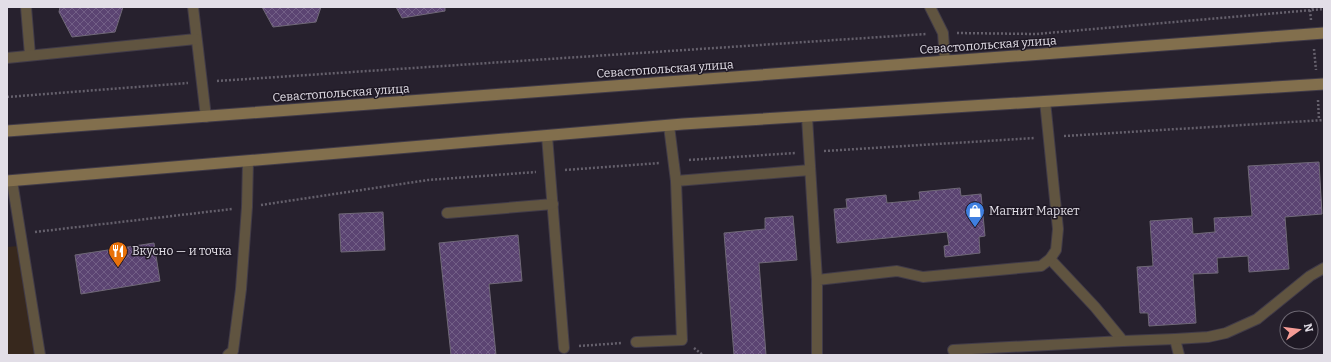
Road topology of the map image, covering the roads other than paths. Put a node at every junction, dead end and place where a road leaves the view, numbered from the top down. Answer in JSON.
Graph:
{"nodes":[{"id":1,"x":26,"y":7,"type":"edge"},
{"id":2,"x":193,"y":7,"type":"edge"},
{"id":3,"x":930,"y":7,"type":"edge"},
{"id":4,"x":1324,"y":33,"type":"edge"},
{"id":5,"x":196,"y":39,"type":"junction"},
{"id":6,"x":30,"y":55,"type":"junction"},
{"id":7,"x":7,"y":58,"type":"edge"},
{"id":8,"x":945,"y":61,"type":"junction"},
{"id":9,"x":1320,"y":84,"type":"edge"},
{"id":10,"x":1045,"y":101,"type":"junction"},
{"id":11,"x":206,"y":117,"type":"junction"},
{"id":12,"x":807,"y":117,"type":"junction"},
{"id":13,"x":669,"y":126,"type":"junction"},
{"id":14,"x":7,"y":131,"type":"edge"},
{"id":15,"x":547,"y":136,"type":"junction"},
{"id":16,"x":248,"y":161,"type":"junction"},
{"id":17,"x":810,"y":170,"type":"junction"},
{"id":18,"x":9,"y":181,"type":"edge"},
{"id":19,"x":676,"y":181,"type":"junction"},
{"id":20,"x":552,"y":204,"type":"junction"},
{"id":21,"x":447,"y":213,"type":"dead end"},
{"id":22,"x":1050,"y":259,"type":"junction"},
{"id":23,"x":1324,"y":268,"type":"edge"},
{"id":24,"x":817,"y":280,"type":"junction"},
{"id":25,"x":1175,"y":339,"type":"junction"},
{"id":26,"x":1123,"y":341,"type":"junction"},
{"id":27,"x":636,"y":342,"type":"road end"},
{"id":28,"x":564,"y":348,"type":"road end"},
{"id":29,"x":953,"y":350,"type":"dead end"},
{"id":30,"x":40,"y":355,"type":"edge"},
{"id":31,"x":228,"y":355,"type":"edge"},
{"id":32,"x":817,"y":355,"type":"edge"},
{"id":33,"x":1179,"y":355,"type":"edge"}],
"edges":[{"from":1,"to":6,"type":"lane"},
{"from":2,"to":5,"type":"lane"},
{"from":3,"to":8,"type":"lane"},
{"from":4,"to":8,"type":"main road","name":"Севастопольская улица"},
{"from":5,"to":6,"type":"lane"},
{"from":5,"to":11,"type":"lane"},
{"from":6,"to":7,"type":"lane"},
{"from":8,"to":11,"type":"main road","name":"Севастопольская улица"},
{"from":9,"to":10,"type":"main road"},
{"from":10,"to":12,"type":"main road"},
{"from":10,"to":22,"type":"lane"},
{"from":11,"to":14,"type":"main road","name":"Севастопольская улица"},
{"from":12,"to":13,"type":"main road"},
{"from":12,"to":17,"type":"lane"},
{"from":13,"to":15,"type":"main road"},
{"from":13,"to":19,"type":"lane"},
{"from":15,"to":16,"type":"main road"},
{"from":15,"to":20,"type":"lane"},
{"from":16,"to":18,"type":"main road"},
{"from":16,"to":31,"type":"lane"},
{"from":17,"to":19,"type":"lane"},
{"from":17,"to":24,"type":"lane"},
{"from":18,"to":30,"type":"lane"},
{"from":19,"to":27,"type":"lane"},
{"from":20,"to":21,"type":"lane"},
{"from":20,"to":28,"type":"lane"},
{"from":22,"to":24,"type":"lane"},
{"from":22,"to":26,"type":"lane"},
{"from":23,"to":25,"type":"lane"},
{"from":24,"to":32,"type":"lane"},
{"from":25,"to":26,"type":"lane"},
{"from":25,"to":33,"type":"lane"},
{"from":26,"to":29,"type":"lane"}]}
